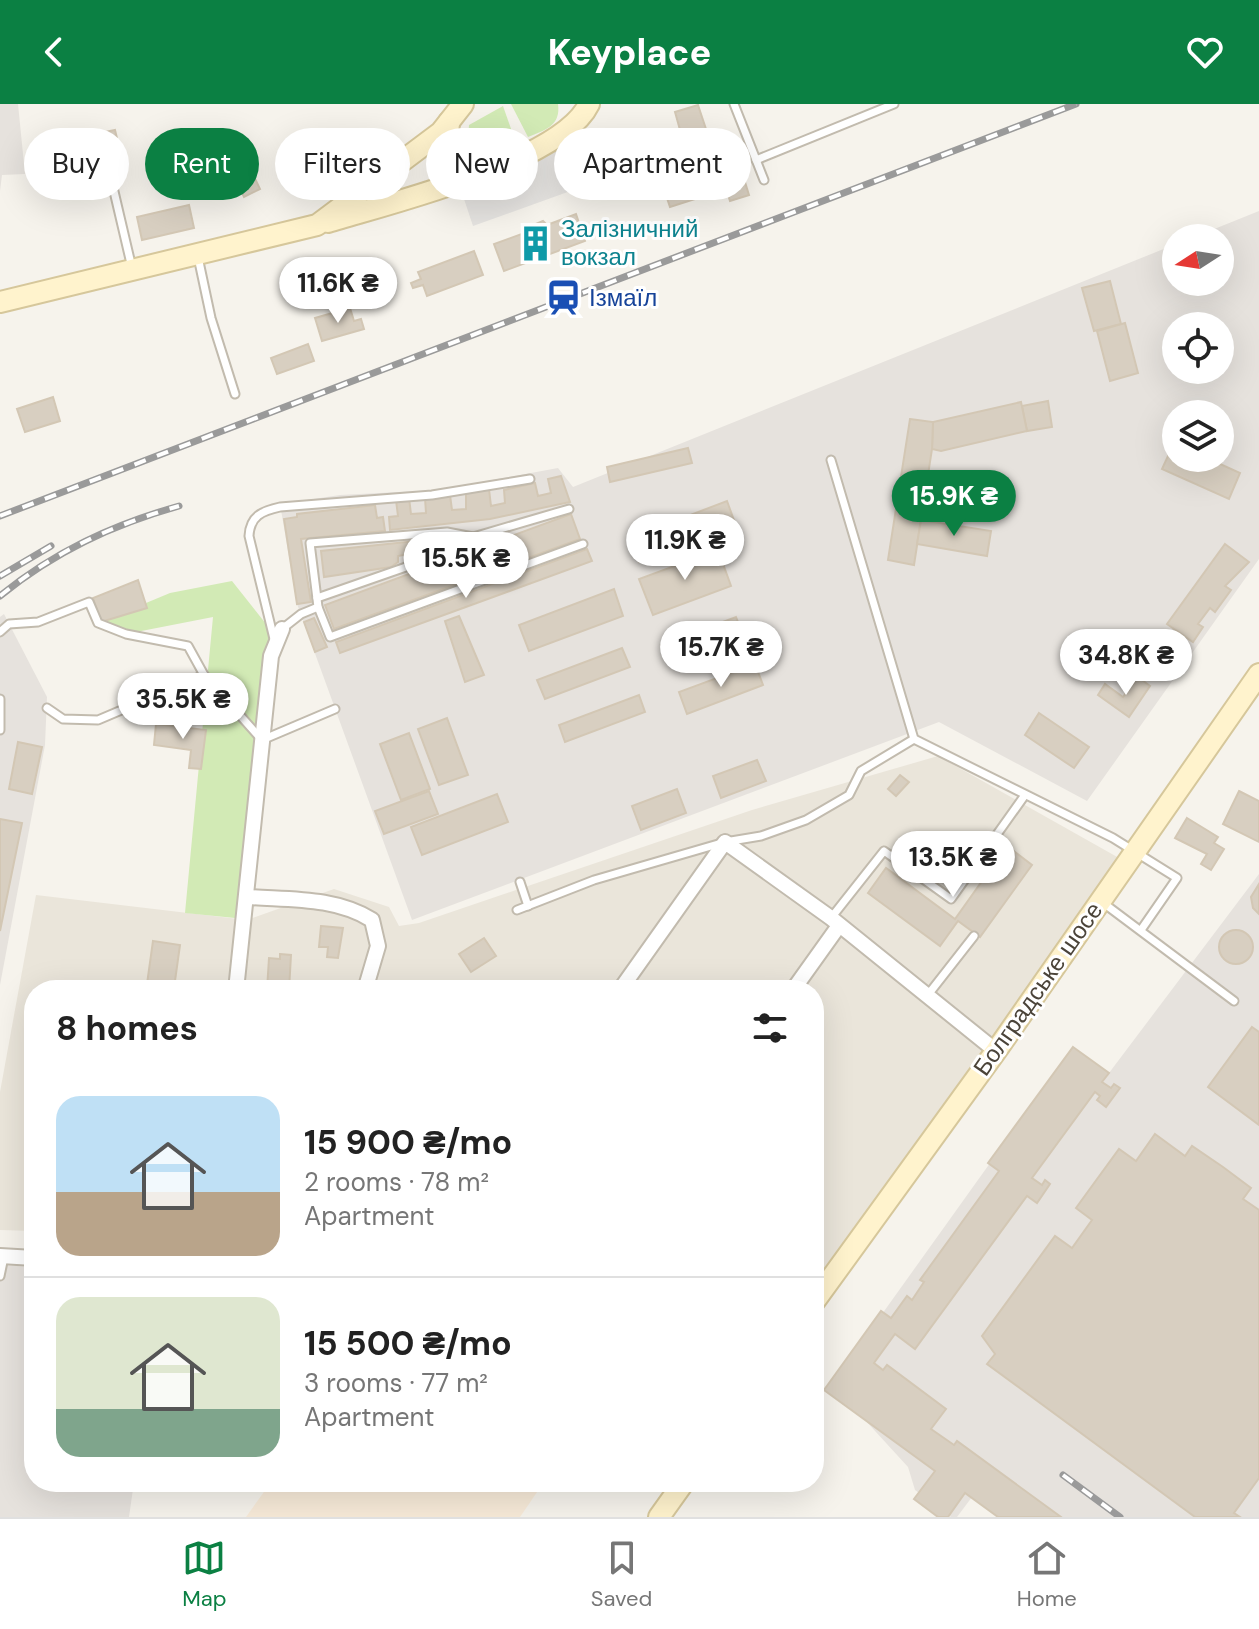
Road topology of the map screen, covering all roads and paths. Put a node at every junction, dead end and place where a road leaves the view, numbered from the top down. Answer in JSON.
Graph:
{"nodes":[{"id":1,"x":461,"y":104,"type":"edge"},
{"id":2,"x":573,"y":104,"type":"edge"},
{"id":3,"x":589,"y":104,"type":"edge"},
{"id":4,"x":734,"y":104,"type":"edge"},
{"id":5,"x":894,"y":104,"type":"edge"},
{"id":6,"x":449,"y":122,"type":"junction"},
{"id":7,"x":449,"y":128,"type":"edge"},
{"id":8,"x":567,"y":128,"type":"edge"},
{"id":9,"x":572,"y":128,"type":"edge"},
{"id":10,"x":410,"y":155,"type":"edge"},
{"id":11,"x":756,"y":160,"type":"junction"},
{"id":12,"x":764,"y":180,"type":"dead end"},
{"id":13,"x":426,"y":192,"type":"edge"},
{"id":14,"x":116,"y":200,"type":"edge"},
{"id":15,"x":350,"y":200,"type":"edge"},
{"id":16,"x":389,"y":200,"type":"edge"},
{"id":17,"x":391,"y":203,"type":"junction"},
{"id":18,"x":317,"y":225,"type":"junction"},
{"id":19,"x":198,"y":255,"type":"junction"},
{"id":20,"x":133,"y":270,"type":"junction"},
{"id":21,"x":0,"y":302,"type":"edge"},
{"id":22,"x":235,"y":394,"type":"dead end"},
{"id":23,"x":831,"y":460,"type":"dead end"},
{"id":24,"x":530,"y":479,"type":"dead end"},
{"id":25,"x":569,"y":509,"type":"dead end"},
{"id":26,"x":473,"y":537,"type":"junction"},
{"id":27,"x":583,"y":544,"type":"dead end"},
{"id":28,"x":318,"y":602,"type":"junction"},
{"id":29,"x":0,"y":632,"type":"edge"},
{"id":30,"x":279,"y":635,"type":"junction"},
{"id":31,"x":1259,"y":674,"type":"edge"},
{"id":32,"x":204,"y":675,"type":"junction"},
{"id":33,"x":0,"y":699,"type":"edge"},
{"id":34,"x":47,"y":708,"type":"dead end"},
{"id":35,"x":335,"y":709,"type":"dead end"},
{"id":36,"x":0,"y":730,"type":"edge"},
{"id":37,"x":914,"y":739,"type":"junction"},
{"id":38,"x":262,"y":740,"type":"junction"},
{"id":39,"x":1025,"y":795,"type":"junction"},
{"id":40,"x":725,"y":842,"type":"junction"},
{"id":41,"x":1134,"y":850,"type":"junction"},
{"id":42,"x":520,"y":882,"type":"dead end"},
{"id":43,"x":249,"y":897,"type":"junction"},
{"id":44,"x":1100,"y":901,"type":"junction"},
{"id":45,"x":528,"y":906,"type":"junction"},
{"id":46,"x":517,"y":910,"type":"dead end"},
{"id":47,"x":834,"y":922,"type":"junction"},
{"id":48,"x":1141,"y":930,"type":"junction"},
{"id":49,"x":974,"y":936,"type":"dead end"},
{"id":50,"x":237,"y":980,"type":"edge"},
{"id":51,"x":368,"y":980,"type":"edge"},
{"id":52,"x":627,"y":980,"type":"edge"},
{"id":53,"x":799,"y":980,"type":"edge"},
{"id":54,"x":927,"y":996,"type":"junction"},
{"id":55,"x":1234,"y":1001,"type":"dead end"},
{"id":56,"x":996,"y":1051,"type":"junction"},
{"id":57,"x":2,"y":1257,"type":"edge"},
{"id":58,"x":24,"y":1258,"type":"edge"},
{"id":59,"x":0,"y":1276,"type":"edge"},
{"id":60,"x":824,"y":1288,"type":"edge"},
{"id":61,"x":677,"y":1492,"type":"edge"},
{"id":62,"x":659,"y":1517,"type":"edge"}],
"edges":[{"from":1,"to":6,"type":"main road"},
{"from":2,"to":8,"type":"main road"},
{"from":3,"to":9,"type":"main road"},
{"from":4,"to":11,"type":"lane"},
{"from":5,"to":11,"type":"lane"},
{"from":6,"to":7,"type":"main road"},
{"from":6,"to":10,"type":"main road"},
{"from":11,"to":12,"type":"lane"},
{"from":13,"to":17,"type":"main road"},
{"from":14,"to":20,"type":"lane"},
{"from":15,"to":18,"type":"main road"},
{"from":16,"to":17,"type":"main road"},
{"from":17,"to":18,"type":"main road"},
{"from":18,"to":19,"type":"main road"},
{"from":19,"to":20,"type":"main road"},
{"from":19,"to":22,"type":"lane"},
{"from":20,"to":21,"type":"main road"},
{"from":23,"to":37,"type":"lane"},
{"from":24,"to":30,"type":"lane"},
{"from":25,"to":26,"type":"lane"},
{"from":26,"to":28,"type":"lane"},
{"from":26,"to":28,"type":"lane"},
{"from":27,"to":28,"type":"lane"},
{"from":28,"to":30,"type":"lane"},
{"from":29,"to":32,"type":"lane"},
{"from":30,"to":38,"type":"street"},
{"from":31,"to":41,"type":"main road","name":"Болградське шосе"},
{"from":32,"to":34,"type":"lane"},
{"from":32,"to":38,"type":"lane"},
{"from":33,"to":36,"type":"lane"},
{"from":35,"to":38,"type":"lane"},
{"from":37,"to":39,"type":"lane"},
{"from":37,"to":40,"type":"lane"},
{"from":38,"to":43,"type":"street"},
{"from":39,"to":41,"type":"lane"},
{"from":39,"to":47,"type":"lane"},
{"from":40,"to":45,"type":"lane"},
{"from":40,"to":47,"type":"street"},
{"from":40,"to":52,"type":"street"},
{"from":41,"to":44,"type":"main road","name":"Болградське шосе"},
{"from":41,"to":48,"type":"lane"},
{"from":42,"to":45,"type":"lane"},
{"from":43,"to":50,"type":"street"},
{"from":43,"to":51,"type":"street"},
{"from":44,"to":48,"type":"lane"},
{"from":44,"to":56,"type":"main road","name":"Болградське шосе"},
{"from":45,"to":46,"type":"lane"},
{"from":47,"to":53,"type":"street"},
{"from":47,"to":54,"type":"street"},
{"from":48,"to":55,"type":"lane"},
{"from":49,"to":54,"type":"lane"},
{"from":54,"to":56,"type":"street"},
{"from":56,"to":60,"type":"main road","name":"Болградське шосе"},
{"from":57,"to":58,"type":"street"},
{"from":57,"to":59,"type":"lane"},
{"from":61,"to":62,"type":"main road"}]}
